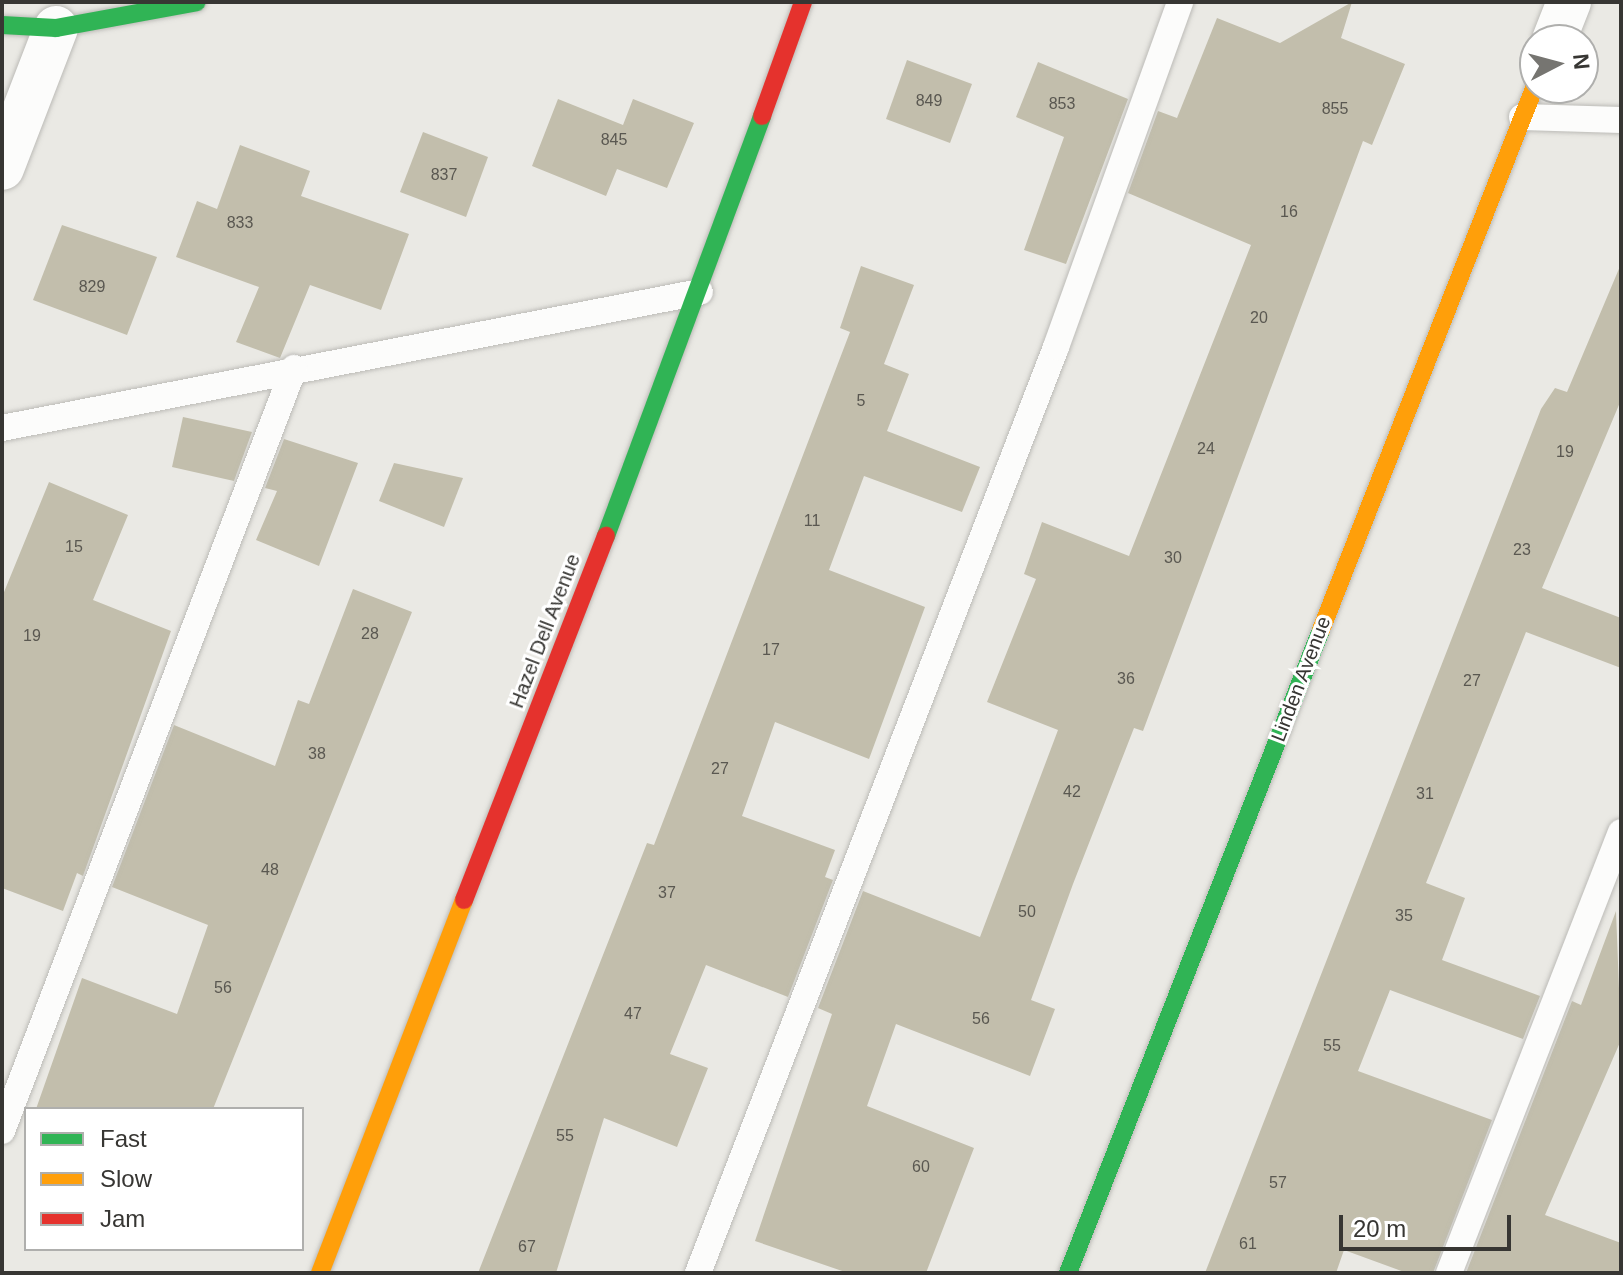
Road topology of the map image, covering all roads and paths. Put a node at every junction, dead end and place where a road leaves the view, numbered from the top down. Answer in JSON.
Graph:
{"nodes":[{"id":1,"x":197,"y":2,"type":"edge"},
{"id":2,"x":803,"y":2,"type":"edge"},
{"id":3,"x":1180,"y":2,"type":"edge"},
{"id":4,"x":1569,"y":2,"type":"edge"},
{"id":5,"x":1560,"y":24,"type":"edge"},
{"id":6,"x":2,"y":25,"type":"edge"},
{"id":7,"x":56,"y":28,"type":"junction"},
{"id":8,"x":1527,"y":104,"type":"edge"},
{"id":9,"x":1522,"y":117,"type":"junction"},
{"id":10,"x":1621,"y":120,"type":"edge"},
{"id":11,"x":2,"y":168,"type":"edge"},
{"id":12,"x":700,"y":292,"type":"junction"},
{"id":13,"x":294,"y":368,"type":"junction"},
{"id":14,"x":2,"y":428,"type":"edge"},
{"id":15,"x":1621,"y":832,"type":"edge"},
{"id":16,"x":2,"y":1131,"type":"edge"},
{"id":17,"x":320,"y":1273,"type":"edge"},
{"id":18,"x":698,"y":1273,"type":"edge"},
{"id":19,"x":1068,"y":1273,"type":"edge"},
{"id":20,"x":1449,"y":1273,"type":"edge"}],
"edges":[{"from":1,"to":7,"type":"street"},
{"from":2,"to":12,"type":"street","name":"Hazel Dell Avenue"},
{"from":3,"to":18,"type":"lane"},
{"from":4,"to":5,"type":"street"},
{"from":6,"to":7,"type":"street"},
{"from":7,"to":11,"type":"street"},
{"from":8,"to":9,"type":"street","name":"Linden Avenue"},
{"from":9,"to":10,"type":"lane"},
{"from":9,"to":19,"type":"street","name":"Linden Avenue"},
{"from":12,"to":13,"type":"lane"},
{"from":12,"to":17,"type":"street","name":"Hazel Dell Avenue"},
{"from":13,"to":14,"type":"lane"},
{"from":13,"to":16,"type":"lane"},
{"from":15,"to":20,"type":"lane"}]}
